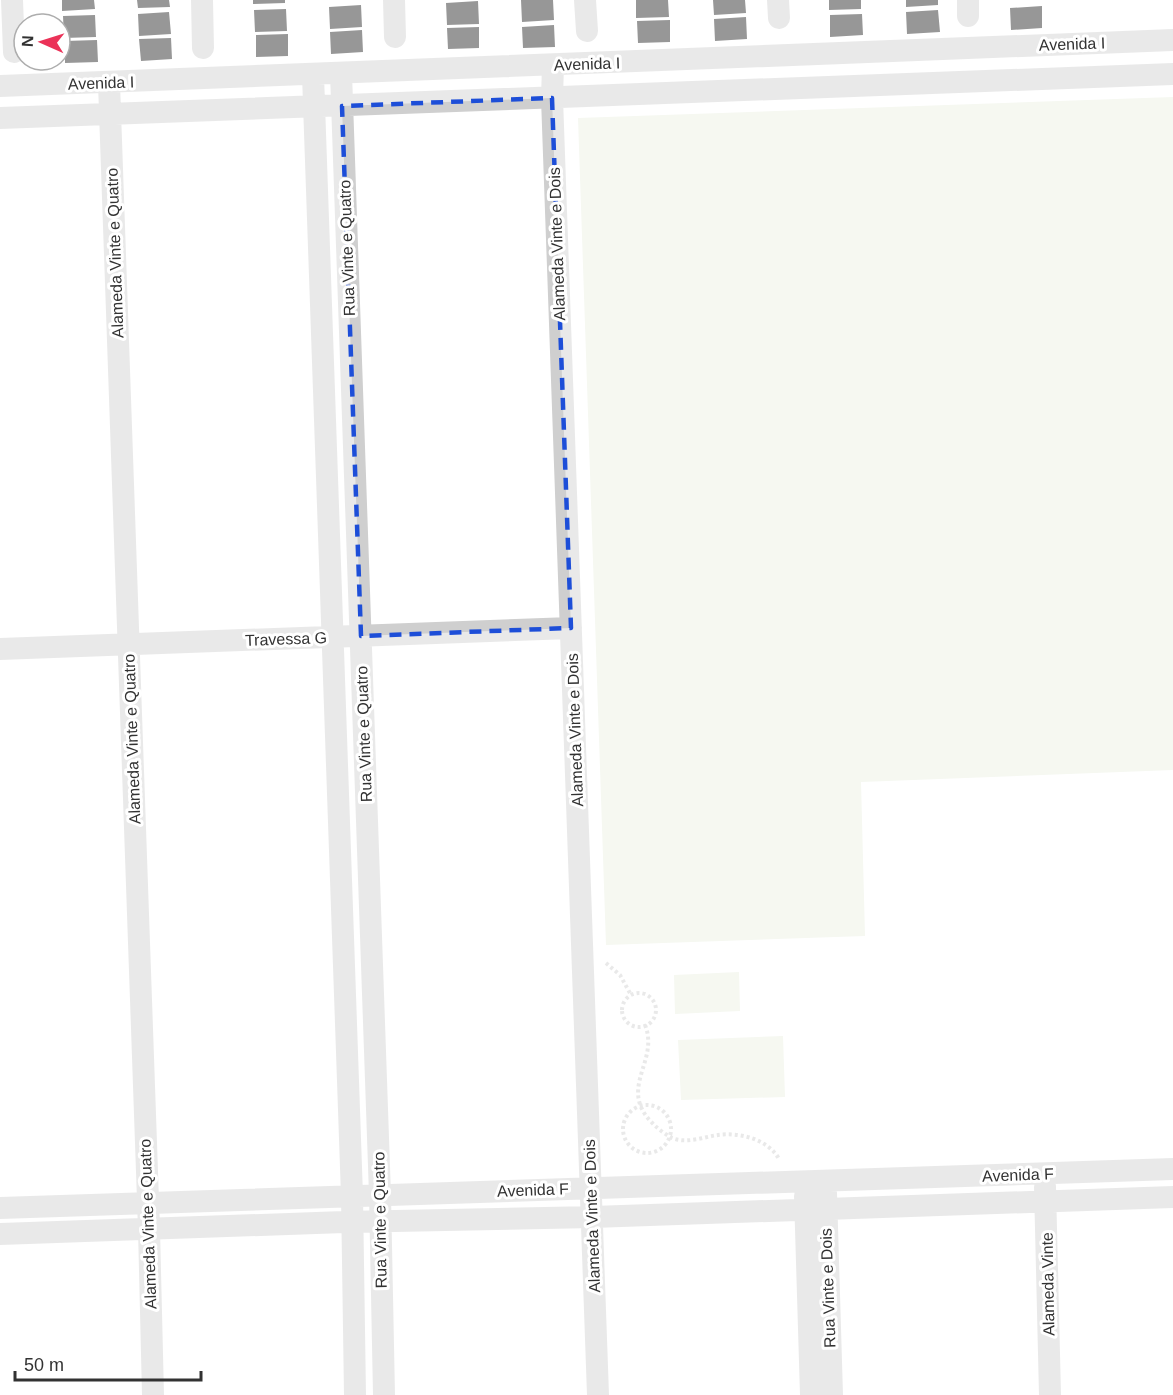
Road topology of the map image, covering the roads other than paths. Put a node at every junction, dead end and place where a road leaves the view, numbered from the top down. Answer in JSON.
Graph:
{"nodes":[{"id":1,"x":202,"y":0,"type":"edge"},
{"id":2,"x":394,"y":0,"type":"edge"},
{"id":3,"x":585,"y":0,"type":"edge"},
{"id":4,"x":587,"y":31,"type":"dead end"},
{"id":5,"x":395,"y":37,"type":"dead end"},
{"id":6,"x":1173,"y":40,"type":"edge"},
{"id":7,"x":204,"y":48,"type":"dead end"},
{"id":8,"x":553,"y":65,"type":"junction"},
{"id":9,"x":341,"y":73,"type":"junction"},
{"id":10,"x":1173,"y":74,"type":"edge"},
{"id":11,"x":313,"y":75,"type":"junction"},
{"id":12,"x":109,"y":82,"type":"junction"},
{"id":13,"x":0,"y":87,"type":"edge"},
{"id":14,"x":552,"y":98,"type":"junction"},
{"id":15,"x":313,"y":106,"type":"junction"},
{"id":16,"x":342,"y":106,"type":"junction"},
{"id":17,"x":110,"y":114,"type":"junction"},
{"id":18,"x":0,"y":118,"type":"edge"},
{"id":19,"x":571,"y":628,"type":"junction"},
{"id":20,"x":361,"y":636,"type":"junction"},
{"id":21,"x":332,"y":637,"type":"junction"},
{"id":22,"x":129,"y":645,"type":"junction"},
{"id":23,"x":0,"y":649,"type":"edge"},
{"id":24,"x":1173,"y":1169,"type":"edge"},
{"id":25,"x":1045,"y":1174,"type":"junction"},
{"id":26,"x":806,"y":1182,"type":"junction"},
{"id":27,"x":591,"y":1189,"type":"junction"},
{"id":28,"x":380,"y":1195,"type":"junction"},
{"id":29,"x":352,"y":1196,"type":"junction"},
{"id":30,"x":1173,"y":1197,"type":"edge"},
{"id":31,"x":1046,"y":1201,"type":"junction"},
{"id":32,"x":148,"y":1202,"type":"junction"},
{"id":33,"x":0,"y":1208,"type":"edge"},
{"id":34,"x":816,"y":1208,"type":"junction"},
{"id":35,"x":593,"y":1217,"type":"junction"},
{"id":36,"x":352,"y":1222,"type":"junction"},
{"id":37,"x":381,"y":1222,"type":"junction"},
{"id":38,"x":149,"y":1229,"type":"junction"},
{"id":39,"x":0,"y":1234,"type":"edge"},
{"id":40,"x":153,"y":1395,"type":"edge"},
{"id":41,"x":355,"y":1395,"type":"edge"},
{"id":42,"x":384,"y":1395,"type":"edge"},
{"id":43,"x":598,"y":1395,"type":"edge"},
{"id":44,"x":811,"y":1395,"type":"edge"},
{"id":45,"x":832,"y":1395,"type":"edge"},
{"id":46,"x":1050,"y":1395,"type":"edge"}],
"edges":[{"from":1,"to":7,"type":"street"},
{"from":2,"to":5,"type":"street"},
{"from":3,"to":4,"type":"street"},
{"from":6,"to":8,"type":"street","name":"Avenida I"},
{"from":8,"to":9,"type":"street","name":"Avenida I"},
{"from":8,"to":14,"type":"street","name":"Alameda Vinte e Dois"},
{"from":9,"to":11,"type":"street","name":"Avenida I"},
{"from":9,"to":16,"type":"street","name":"Rua Vinte e Quatro"},
{"from":10,"to":14,"type":"street","name":"Avenida I"},
{"from":11,"to":12,"type":"street","name":"Avenida I"},
{"from":11,"to":15,"type":"street","name":"Rua Vinte e Quatro"},
{"from":12,"to":13,"type":"street","name":"Avenida I"},
{"from":12,"to":17,"type":"street","name":"Alameda Vinte e Quatro"},
{"from":14,"to":16,"type":"street","name":"Avenida I"},
{"from":14,"to":19,"type":"street","name":"Alameda Vinte e Dois"},
{"from":15,"to":16,"type":"street","name":"Avenida I"},
{"from":15,"to":17,"type":"street","name":"Avenida I"},
{"from":15,"to":21,"type":"street","name":"Rua Vinte e Quatro"},
{"from":16,"to":20,"type":"street","name":"Rua Vinte e Quatro"},
{"from":17,"to":18,"type":"street","name":"Avenida I"},
{"from":17,"to":22,"type":"street","name":"Alameda Vinte e Quatro"},
{"from":19,"to":20,"type":"street","name":"Travessa G"},
{"from":19,"to":27,"type":"street","name":"Alameda Vinte e Dois"},
{"from":20,"to":21,"type":"street","name":"Travessa G"},
{"from":20,"to":28,"type":"street","name":"Rua Vinte e Quatro"},
{"from":21,"to":22,"type":"street","name":"Travessa G"},
{"from":21,"to":29,"type":"street","name":"Rua Vinte e Quatro"},
{"from":22,"to":23,"type":"street","name":"Travessa G"},
{"from":22,"to":32,"type":"street","name":"Alameda Vinte e Quatro"},
{"from":24,"to":25,"type":"street","name":"Avenida F"},
{"from":25,"to":26,"type":"street","name":"Avenida F"},
{"from":25,"to":31,"type":"street","name":"Alameda Vinte"},
{"from":26,"to":27,"type":"street","name":"Avenida F"},
{"from":26,"to":34,"type":"street","name":"Rua Vinte e Dois"},
{"from":27,"to":28,"type":"street","name":"Avenida F"},
{"from":27,"to":35,"type":"street","name":"Alameda Vinte e Dois"},
{"from":28,"to":29,"type":"street","name":"Avenida F"},
{"from":28,"to":37,"type":"street","name":"Rua Vinte e Quatro"},
{"from":29,"to":32,"type":"street","name":"Avenida F"},
{"from":29,"to":36,"type":"street","name":"Rua Vinte e Quatro"},
{"from":30,"to":31,"type":"street","name":"Avenida F"},
{"from":31,"to":34,"type":"street","name":"Avenida F"},
{"from":31,"to":46,"type":"street","name":"Alameda Vinte"},
{"from":32,"to":33,"type":"street","name":"Avenida F"},
{"from":32,"to":38,"type":"street","name":"Alameda Vinte e Quatro"},
{"from":34,"to":35,"type":"street","name":"Avenida F"},
{"from":34,"to":44,"type":"street","name":"Rua Vinte e Dois"},
{"from":34,"to":45,"type":"street","name":"Rua Vinte e Dois"},
{"from":35,"to":37,"type":"street","name":"Avenida F"},
{"from":35,"to":43,"type":"street","name":"Alameda Vinte e Dois"},
{"from":36,"to":37,"type":"street","name":"Avenida F"},
{"from":36,"to":38,"type":"street","name":"Avenida F"},
{"from":36,"to":41,"type":"street","name":"Rua Vinte e Quatro"},
{"from":37,"to":42,"type":"street","name":"Rua Vinte e Quatro"},
{"from":38,"to":39,"type":"street","name":"Avenida F"},
{"from":38,"to":40,"type":"street","name":"Alameda Vinte e Quatro"}]}
